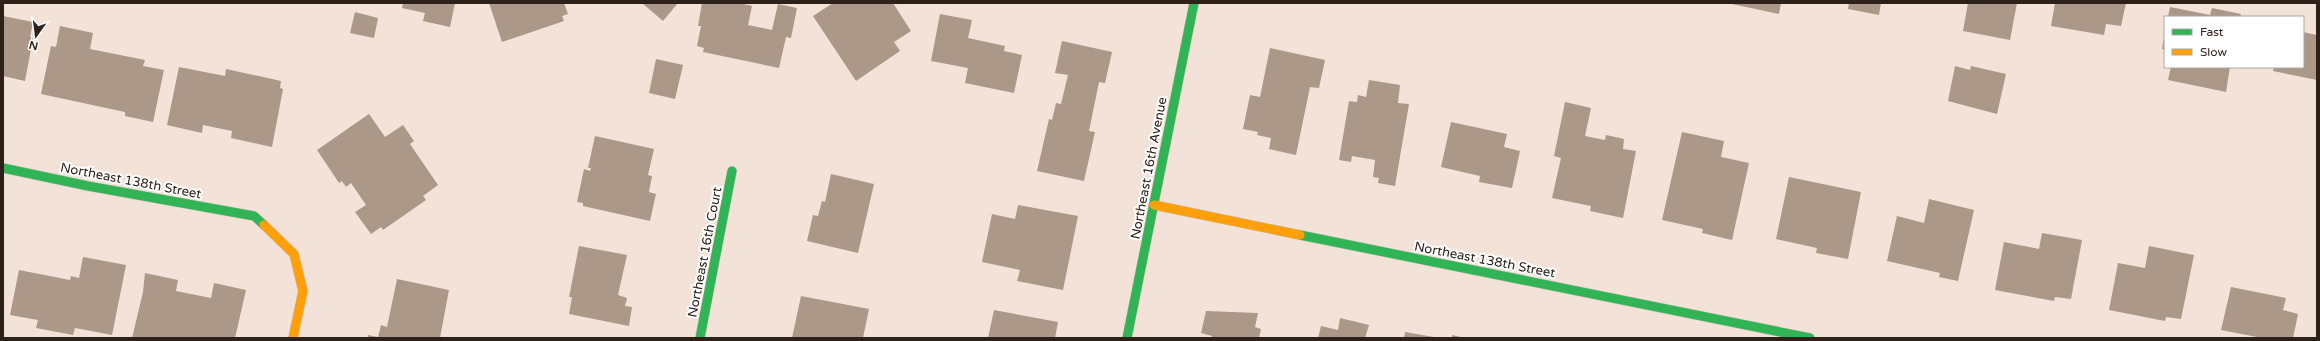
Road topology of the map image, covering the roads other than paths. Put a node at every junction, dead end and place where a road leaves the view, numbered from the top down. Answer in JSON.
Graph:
{"nodes":[{"id":1,"x":1194,"y":3,"type":"edge"},
{"id":2,"x":3,"y":168,"type":"edge"},
{"id":3,"x":732,"y":171,"type":"dead end"},
{"id":4,"x":1154,"y":205,"type":"junction"},
{"id":5,"x":293,"y":338,"type":"edge"},
{"id":6,"x":700,"y":338,"type":"edge"},
{"id":7,"x":1127,"y":338,"type":"edge"},
{"id":8,"x":1810,"y":338,"type":"edge"}],
"edges":[{"from":1,"to":4,"type":"street","name":"Northeast 16th Avenue"},
{"from":2,"to":5,"type":"street","name":"Northeast 138th Street"},
{"from":3,"to":6,"type":"street","name":"Northeast 16th Court"},
{"from":4,"to":7,"type":"street","name":"Northeast 16th Avenue"},
{"from":4,"to":8,"type":"street","name":"Northeast 138th Street"}]}
